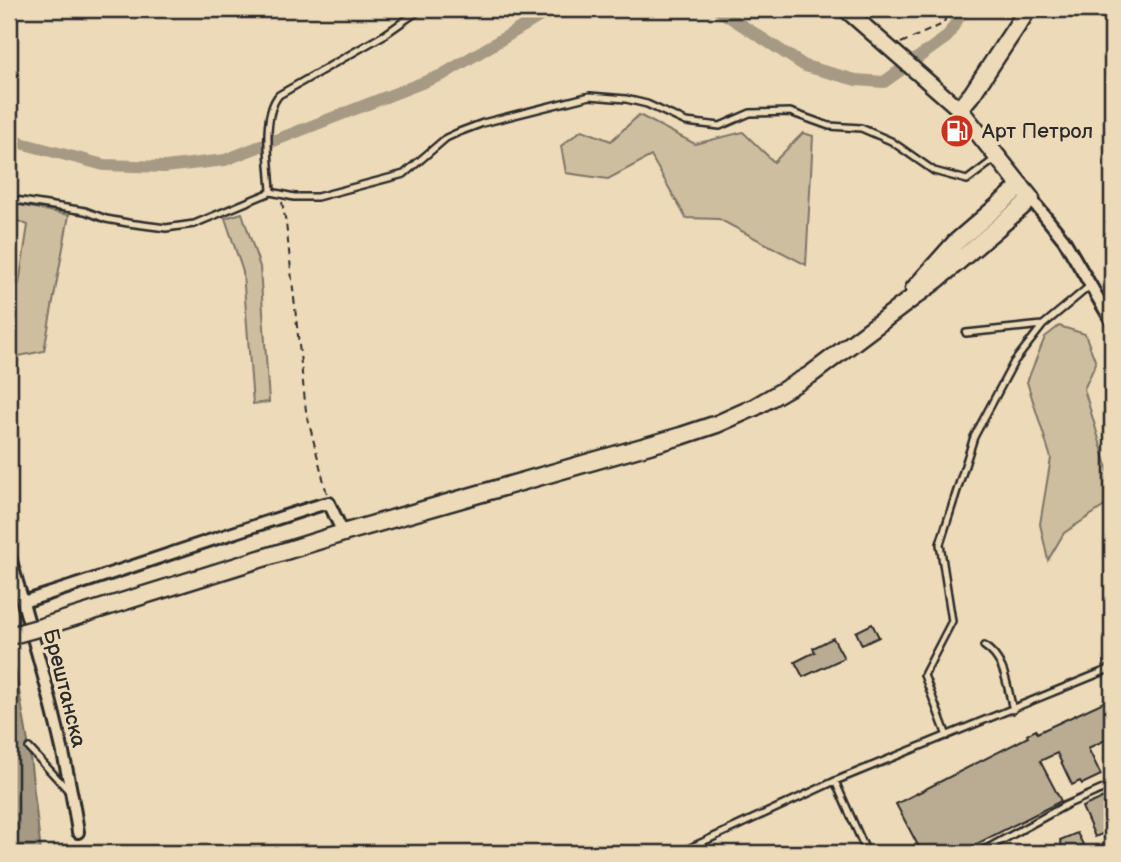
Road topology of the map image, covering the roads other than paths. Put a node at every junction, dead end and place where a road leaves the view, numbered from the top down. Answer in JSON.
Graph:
{"nodes":[{"id":1,"x":421,"y":9,"type":"edge"},
{"id":2,"x":845,"y":9,"type":"edge"},
{"id":3,"x":1028,"y":9,"type":"edge"},
{"id":4,"x":959,"y":109,"type":"junction"},
{"id":5,"x":997,"y":157,"type":"junction"},
{"id":6,"x":271,"y":192,"type":"junction"},
{"id":7,"x":1026,"y":192,"type":"junction"},
{"id":8,"x":9,"y":199,"type":"edge"},
{"id":9,"x":1091,"y":285,"type":"junction"},
{"id":10,"x":1112,"y":322,"type":"edge"},
{"id":11,"x":1043,"y":325,"type":"junction"},
{"id":12,"x":966,"y":333,"type":"dead end"},
{"id":13,"x":344,"y":533,"type":"junction"},
{"id":14,"x":9,"y":554,"type":"edge"},
{"id":15,"x":23,"y":602,"type":"junction"},
{"id":16,"x":9,"y":636,"type":"edge"},
{"id":17,"x":984,"y":646,"type":"dead end"},
{"id":18,"x":1112,"y":668,"type":"edge"},
{"id":19,"x":1013,"y":710,"type":"junction"},
{"id":20,"x":947,"y":736,"type":"junction"},
{"id":21,"x":29,"y":748,"type":"dead end"},
{"id":22,"x":835,"y":780,"type":"junction"},
{"id":23,"x":1112,"y":785,"type":"edge"},
{"id":24,"x":72,"y":795,"type":"junction"},
{"id":25,"x":78,"y":832,"type":"dead end"},
{"id":26,"x":679,"y":853,"type":"edge"},
{"id":27,"x":867,"y":853,"type":"edge"},
{"id":28,"x":979,"y":853,"type":"edge"}],
"edges":[{"from":1,"to":6,"type":"lane"},
{"from":2,"to":4,"type":"street"},
{"from":3,"to":4,"type":"main road"},
{"from":4,"to":5,"type":"main road"},
{"from":5,"to":6,"type":"lane"},
{"from":5,"to":7,"type":"main road"},
{"from":6,"to":8,"type":"lane"},
{"from":7,"to":9,"type":"street"},
{"from":7,"to":13,"type":"main road"},
{"from":9,"to":10,"type":"street"},
{"from":9,"to":11,"type":"lane"},
{"from":11,"to":12,"type":"lane"},
{"from":11,"to":20,"type":"lane"},
{"from":13,"to":15,"type":"street"},
{"from":13,"to":16,"type":"main road","bridge":true},
{"from":14,"to":15,"type":"street","name":"Брештанска"},
{"from":15,"to":24,"type":"street","name":"Брештанска"},
{"from":17,"to":19,"type":"lane"},
{"from":18,"to":19,"type":"lane"},
{"from":19,"to":20,"type":"lane"},
{"from":20,"to":22,"type":"lane"},
{"from":21,"to":24,"type":"lane"},
{"from":22,"to":26,"type":"lane"},
{"from":22,"to":27,"type":"lane"},
{"from":23,"to":28,"type":"lane"},
{"from":24,"to":25,"type":"street","name":"Брештанска"}]}
